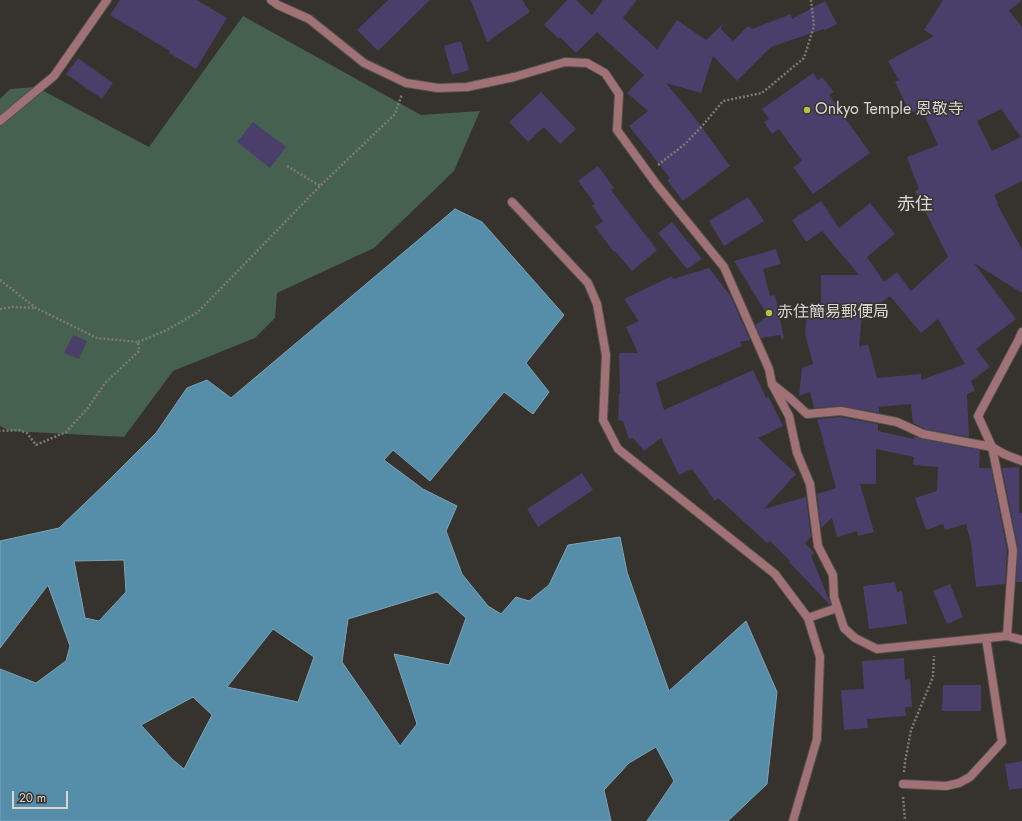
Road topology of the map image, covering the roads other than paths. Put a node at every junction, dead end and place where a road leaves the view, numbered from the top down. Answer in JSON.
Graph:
{"nodes":[{"id":1,"x":107,"y":0,"type":"edge"},
{"id":2,"x":271,"y":0,"type":"edge"},
{"id":3,"x":0,"y":121,"type":"edge"},
{"id":4,"x":512,"y":202,"type":"dead end"},
{"id":5,"x":1022,"y":332,"type":"edge"},
{"id":6,"x":772,"y":384,"type":"junction"},
{"id":7,"x":992,"y":447,"type":"junction"},
{"id":8,"x":1022,"y":461,"type":"edge"},
{"id":9,"x":837,"y":608,"type":"junction"},
{"id":10,"x":808,"y":618,"type":"junction"},
{"id":11,"x":1007,"y":636,"type":"junction"},
{"id":12,"x":986,"y":638,"type":"junction"},
{"id":13,"x":1022,"y":640,"type":"edge"},
{"id":14,"x":903,"y":784,"type":"road end"},
{"id":15,"x":793,"y":821,"type":"edge"}],
"edges":[{"from":1,"to":3,"type":"street"},
{"from":2,"to":6,"type":"street"},
{"from":4,"to":10,"type":"street"},
{"from":5,"to":7,"type":"street"},
{"from":6,"to":7,"type":"street"},
{"from":6,"to":9,"type":"street"},
{"from":7,"to":8,"type":"street"},
{"from":7,"to":11,"type":"street"},
{"from":9,"to":10,"type":"street"},
{"from":9,"to":12,"type":"street"},
{"from":10,"to":15,"type":"street"},
{"from":11,"to":12,"type":"street"},
{"from":11,"to":13,"type":"street"},
{"from":12,"to":14,"type":"street"}]}
